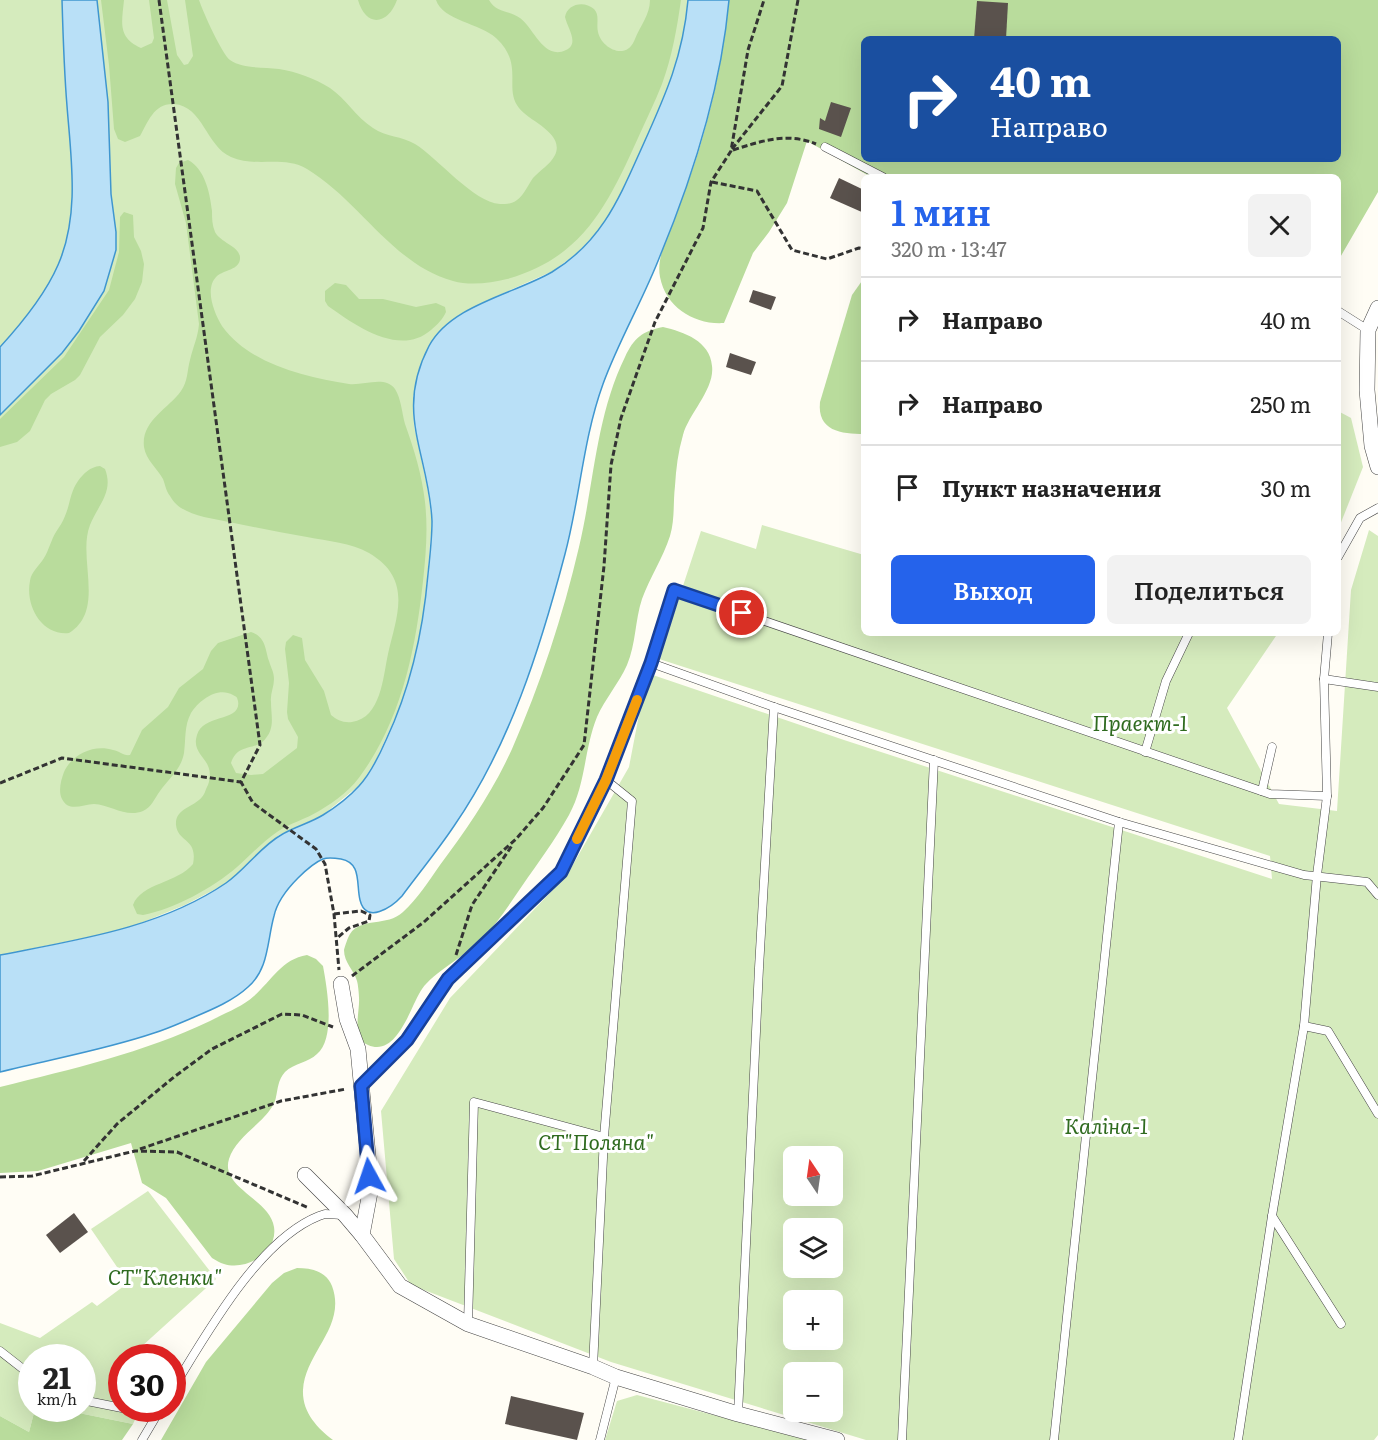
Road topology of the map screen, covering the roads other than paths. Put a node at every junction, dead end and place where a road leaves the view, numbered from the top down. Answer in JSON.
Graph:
{"nodes":[{"id":1,"x":825,"y":147,"type":"road end"},
{"id":2,"x":877,"y":174,"type":"edge"},
{"id":3,"x":1378,"y":308,"type":"edge"},
{"id":4,"x":1341,"y":312,"type":"edge"},
{"id":5,"x":1368,"y":330,"type":"junction"},
{"id":6,"x":1378,"y":467,"type":"edge"},
{"id":7,"x":1378,"y":508,"type":"edge"},
{"id":8,"x":1341,"y":552,"type":"edge"},
{"id":9,"x":1188,"y":636,"type":"edge"},
{"id":10,"x":1328,"y":636,"type":"edge"},
{"id":11,"x":651,"y":663,"type":"junction"},
{"id":12,"x":1324,"y":679,"type":"junction"},
{"id":13,"x":1378,"y":687,"type":"edge"},
{"id":14,"x":774,"y":707,"type":"junction"},
{"id":15,"x":1272,"y":747,"type":"dead end"},
{"id":16,"x":1145,"y":752,"type":"junction"},
{"id":17,"x":934,"y":760,"type":"junction"},
{"id":18,"x":606,"y":780,"type":"junction"},
{"id":19,"x":1262,"y":791,"type":"junction"},
{"id":20,"x":1326,"y":796,"type":"junction"},
{"id":21,"x":1119,"y":822,"type":"junction"},
{"id":22,"x":1317,"y":875,"type":"junction"},
{"id":23,"x":1378,"y":895,"type":"edge"},
{"id":24,"x":341,"y":984,"type":"road end"},
{"id":25,"x":1304,"y":1026,"type":"junction"},
{"id":26,"x":361,"y":1086,"type":"junction"},
{"id":27,"x":1378,"y":1114,"type":"edge"},
{"id":28,"x":604,"y":1137,"type":"junction"},
{"id":29,"x":306,"y":1175,"type":"dead end"},
{"id":30,"x":345,"y":1215,"type":"junction"},
{"id":31,"x":1272,"y":1216,"type":"junction"},
{"id":32,"x":362,"y":1235,"type":"junction"},
{"id":33,"x":468,"y":1324,"type":"junction"},
{"id":34,"x":1341,"y":1324,"type":"dead end"},
{"id":35,"x":0,"y":1352,"type":"edge"},
{"id":36,"x":18,"y":1366,"type":"edge"},
{"id":37,"x":593,"y":1367,"type":"junction"},
{"id":38,"x":186,"y":1368,"type":"edge"},
{"id":39,"x":616,"y":1377,"type":"junction"},
{"id":40,"x":738,"y":1414,"type":"junction"},
{"id":41,"x":153,"y":1422,"type":"edge"},
{"id":42,"x":142,"y":1440,"type":"edge"},
{"id":43,"x":600,"y":1440,"type":"edge"},
{"id":44,"x":837,"y":1440,"type":"edge"},
{"id":45,"x":902,"y":1440,"type":"edge"},
{"id":46,"x":1054,"y":1440,"type":"edge"},
{"id":47,"x":1238,"y":1440,"type":"edge"}],
"edges":[{"from":1,"to":2,"type":"lane"},
{"from":3,"to":5,"type":"street"},
{"from":4,"to":5,"type":"lane"},
{"from":5,"to":6,"type":"street"},
{"from":7,"to":8,"type":"lane"},
{"from":9,"to":16,"type":"lane"},
{"from":10,"to":12,"type":"lane"},
{"from":11,"to":14,"type":"lane"},
{"from":11,"to":16,"type":"lane"},
{"from":11,"to":18,"type":"lane"},
{"from":12,"to":13,"type":"lane"},
{"from":12,"to":20,"type":"lane"},
{"from":14,"to":17,"type":"lane"},
{"from":14,"to":40,"type":"lane"},
{"from":15,"to":19,"type":"lane"},
{"from":16,"to":19,"type":"lane"},
{"from":17,"to":21,"type":"lane"},
{"from":17,"to":45,"type":"lane"},
{"from":18,"to":26,"type":"lane"},
{"from":18,"to":28,"type":"lane"},
{"from":19,"to":20,"type":"lane"},
{"from":20,"to":22,"type":"lane"},
{"from":21,"to":22,"type":"lane"},
{"from":21,"to":46,"type":"lane"},
{"from":22,"to":23,"type":"lane"},
{"from":22,"to":25,"type":"lane"},
{"from":24,"to":26,"type":"street"},
{"from":25,"to":27,"type":"lane"},
{"from":25,"to":31,"type":"lane"},
{"from":26,"to":32,"type":"street"},
{"from":28,"to":33,"type":"lane"},
{"from":28,"to":37,"type":"lane"},
{"from":29,"to":30,"type":"street"},
{"from":30,"to":32,"type":"street"},
{"from":30,"to":38,"type":"lane"},
{"from":31,"to":34,"type":"lane"},
{"from":31,"to":47,"type":"lane"},
{"from":32,"to":33,"type":"street"},
{"from":33,"to":37,"type":"street"},
{"from":35,"to":36,"type":"lane"},
{"from":37,"to":39,"type":"street"},
{"from":39,"to":40,"type":"street"},
{"from":39,"to":43,"type":"lane"},
{"from":40,"to":44,"type":"street"},
{"from":41,"to":42,"type":"lane"}]}
